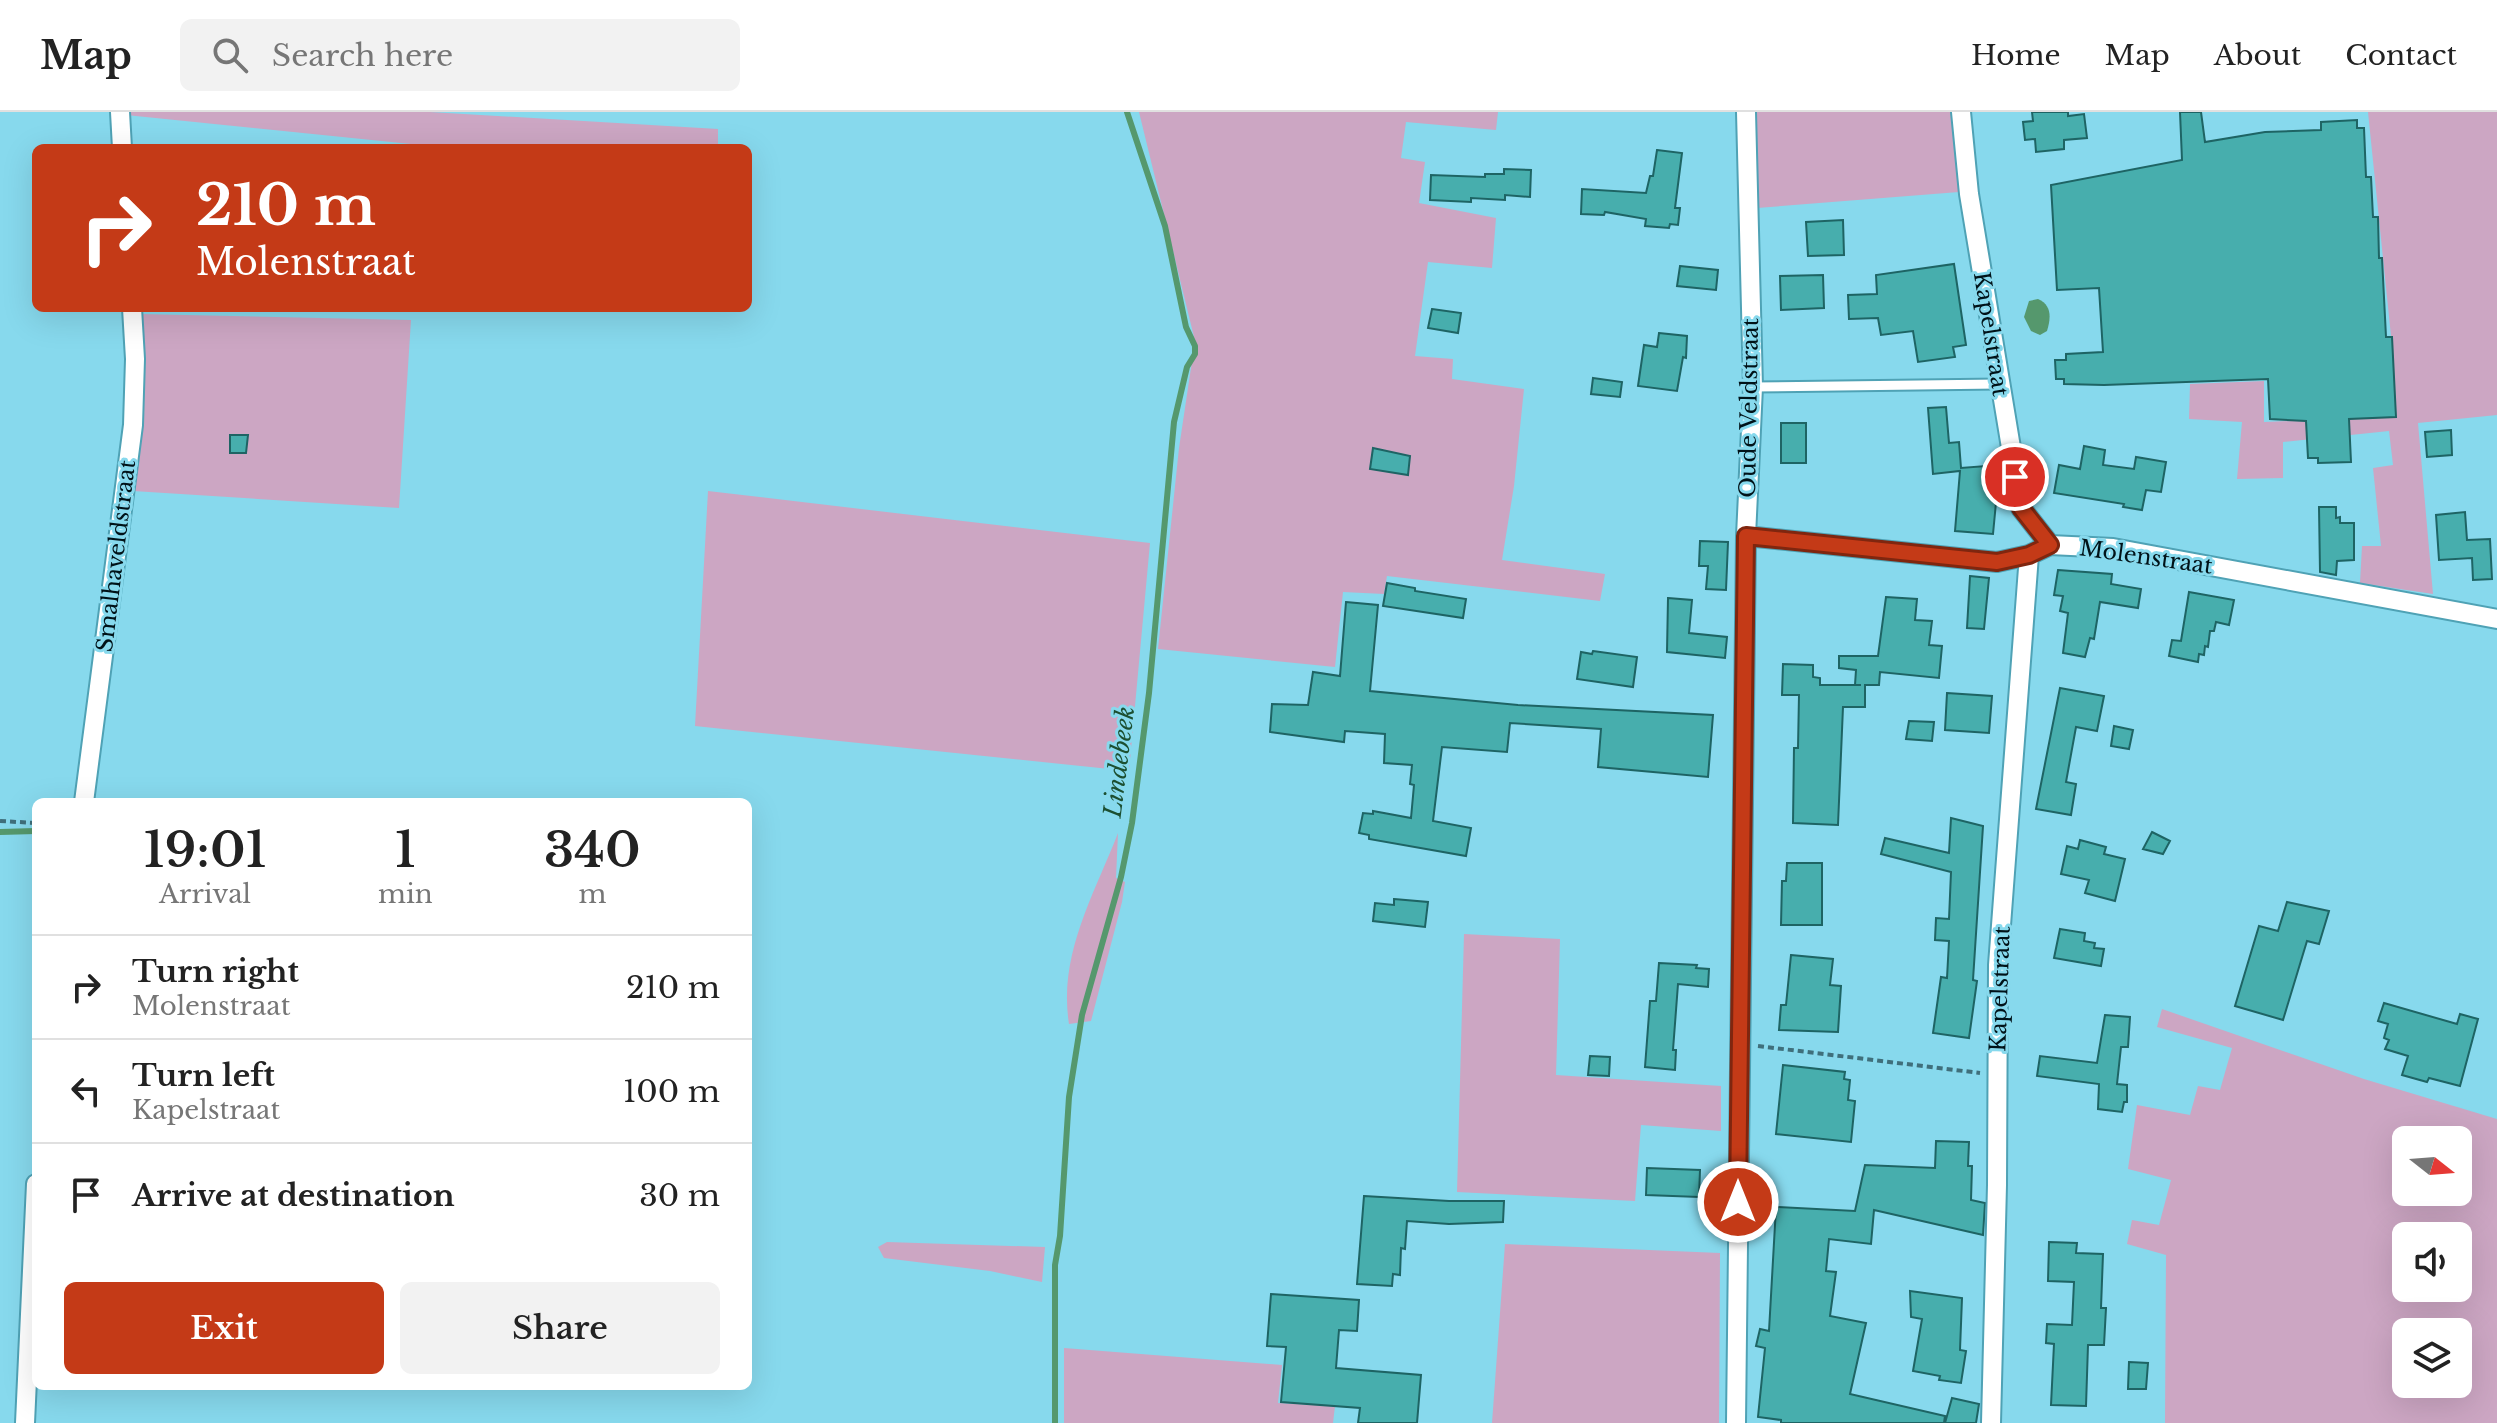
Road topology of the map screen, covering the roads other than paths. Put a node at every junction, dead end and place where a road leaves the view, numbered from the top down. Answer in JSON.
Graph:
{"nodes":[{"id":1,"x":120,"y":112,"type":"edge"},
{"id":2,"x":1746,"y":112,"type":"edge"},
{"id":3,"x":1961,"y":112,"type":"edge"},
{"id":4,"x":122,"y":144,"type":"edge"},
{"id":5,"x":132,"y":312,"type":"edge"},
{"id":6,"x":1999,"y":384,"type":"junction"},
{"id":7,"x":1753,"y":387,"type":"junction"},
{"id":8,"x":1746,"y":536,"type":"junction"},
{"id":9,"x":2050,"y":545,"type":"junction"},
{"id":10,"x":2029,"y":555,"type":"junction"},
{"id":11,"x":2497,"y":619,"type":"edge"},
{"id":12,"x":85,"y":798,"type":"edge"},
{"id":13,"x":32,"y":1271,"type":"edge"},
{"id":14,"x":25,"y":1423,"type":"edge"},
{"id":15,"x":1736,"y":1423,"type":"edge"},
{"id":16,"x":1991,"y":1423,"type":"edge"}],
"edges":[{"from":1,"to":4,"type":"street"},
{"from":2,"to":7,"type":"street","name":"Oude Veldstraat"},
{"from":3,"to":6,"type":"street","name":"Kapelstraat"},
{"from":5,"to":12,"type":"street","name":"Smalhaveldstraat"},
{"from":6,"to":7,"type":"lane"},
{"from":6,"to":9,"type":"street","name":"Kapelstraat"},
{"from":7,"to":8,"type":"street","name":"Oude Veldstraat"},
{"from":8,"to":10,"type":"street","name":"Molenstraat"},
{"from":8,"to":15,"type":"street","name":"Oude Veldstraat"},
{"from":9,"to":10,"type":"street","name":"Molenstraat"},
{"from":9,"to":11,"type":"street","name":"Molenstraat"},
{"from":10,"to":16,"type":"street","name":"Kapelstraat"},
{"from":13,"to":14,"type":"street"}]}
